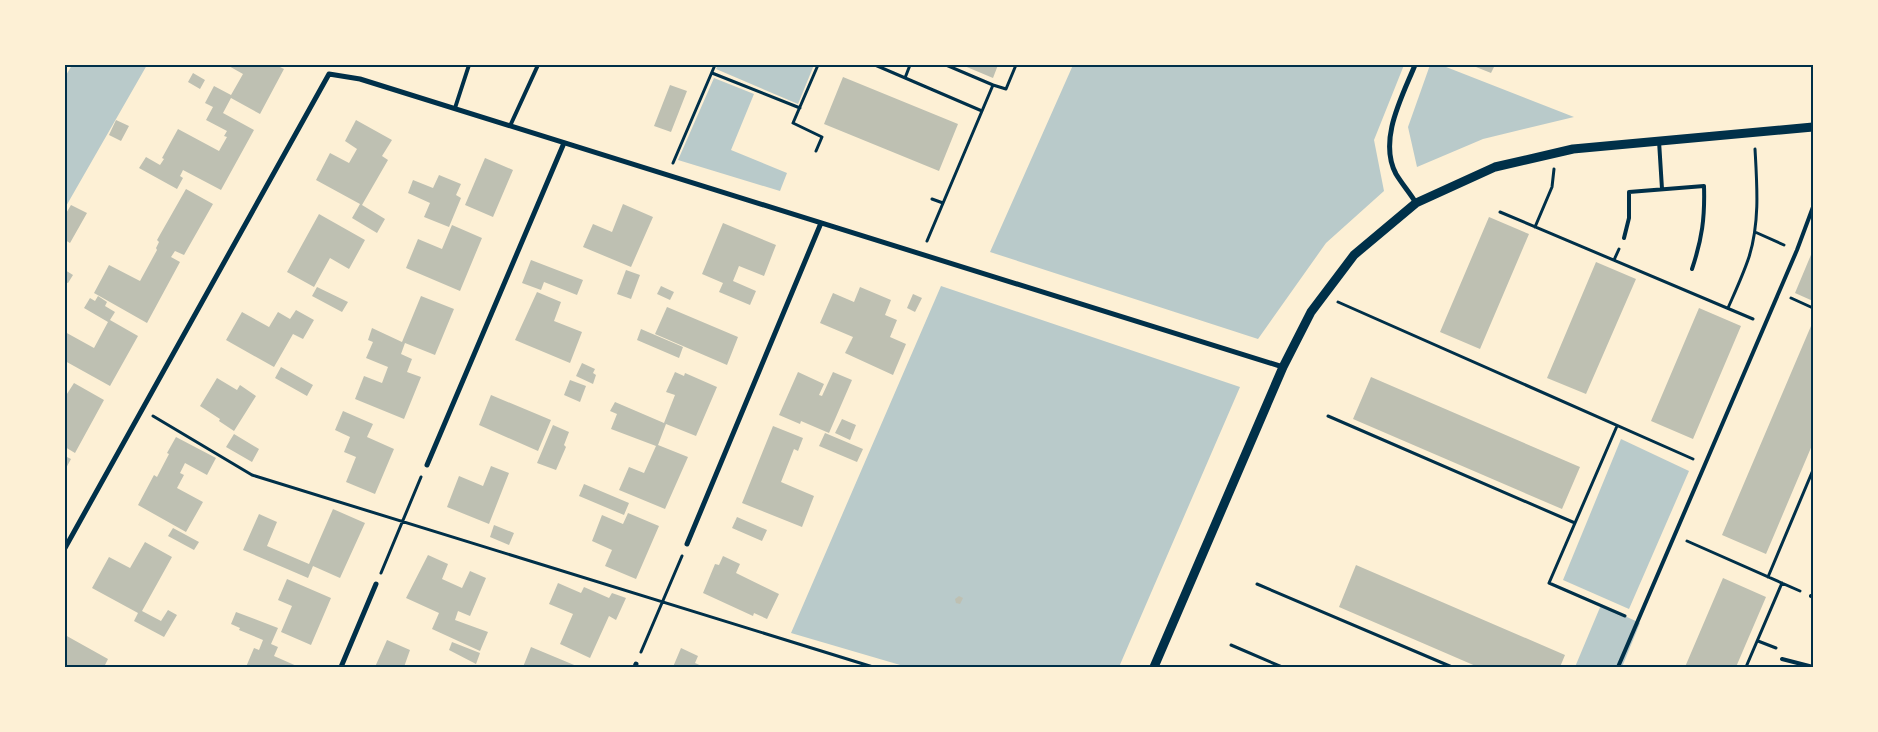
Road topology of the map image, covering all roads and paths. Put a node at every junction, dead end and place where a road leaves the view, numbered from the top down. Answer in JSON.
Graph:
{"nodes":[{"id":1,"x":469,"y":65,"type":"edge"},
{"id":2,"x":538,"y":65,"type":"edge"},
{"id":3,"x":715,"y":65,"type":"edge"},
{"id":4,"x":818,"y":65,"type":"edge"},
{"id":5,"x":875,"y":65,"type":"edge"},
{"id":6,"x":910,"y":65,"type":"edge"},
{"id":7,"x":946,"y":65,"type":"edge"},
{"id":8,"x":1016,"y":65,"type":"edge"},
{"id":9,"x":1415,"y":65,"type":"edge"},
{"id":10,"x":712,"y":73,"type":"junction"},
{"id":11,"x":905,"y":78,"type":"junction"},
{"id":12,"x":992,"y":85,"type":"junction"},
{"id":13,"x":455,"y":108,"type":"junction"},
{"id":14,"x":800,"y":108,"type":"junction"},
{"id":15,"x":982,"y":111,"type":"junction"},
{"id":16,"x":510,"y":126,"type":"junction"},
{"id":17,"x":1813,"y":127,"type":"edge"},
{"id":18,"x":1754,"y":132,"type":"junction"},
{"id":19,"x":1659,"y":141,"type":"junction"},
{"id":20,"x":564,"y":142,"type":"junction"},
{"id":21,"x":816,"y":152,"type":"dead end"},
{"id":22,"x":1555,"y":153,"type":"junction"},
{"id":23,"x":668,"y":175,"type":"junction"},
{"id":24,"x":1662,"y":189,"type":"junction"},
{"id":25,"x":932,"y":199,"type":"dead end"},
{"id":26,"x":943,"y":202,"type":"junction"},
{"id":27,"x":1416,"y":203,"type":"junction"},
{"id":28,"x":1813,"y":207,"type":"edge"},
{"id":29,"x":1500,"y":212,"type":"dead end"},
{"id":30,"x":821,"y":223,"type":"junction"},
{"id":31,"x":1535,"y":227,"type":"junction"},
{"id":32,"x":1754,"y":232,"type":"junction"},
{"id":33,"x":1624,"y":238,"type":"dead end"},
{"id":34,"x":1797,"y":250,"type":"junction"},
{"id":35,"x":922,"y":254,"type":"junction"},
{"id":36,"x":1692,"y":269,"type":"dead end"},
{"id":37,"x":1779,"y":293,"type":"junction"},
{"id":38,"x":1324,"y":294,"type":"junction"},
{"id":39,"x":1728,"y":308,"type":"junction"},
{"id":40,"x":1813,"y":308,"type":"edge"},
{"id":41,"x":1766,"y":324,"type":"junction"},
{"id":42,"x":1283,"y":367,"type":"junction"},
{"id":43,"x":142,"y":409,"type":"junction"},
{"id":44,"x":1328,"y":416,"type":"dead end"},
{"id":45,"x":1617,"y":426,"type":"junction"},
{"id":46,"x":1705,"y":464,"type":"junction"},
{"id":47,"x":426,"y":465,"type":"joint"},
{"id":48,"x":1813,"y":470,"type":"edge"},
{"id":49,"x":403,"y":522,"type":"junction"},
{"id":50,"x":1575,"y":523,"type":"junction"},
{"id":51,"x":1675,"y":535,"type":"junction"},
{"id":52,"x":687,"y":544,"type":"joint"},
{"id":53,"x":65,"y":548,"type":"edge"},
{"id":54,"x":1768,"y":577,"type":"junction"},
{"id":55,"x":1782,"y":583,"type":"junction"},
{"id":56,"x":376,"y":584,"type":"joint"},
{"id":57,"x":1257,"y":584,"type":"dead end"},
{"id":58,"x":1812,"y":596,"type":"edge"},
{"id":59,"x":663,"y":602,"type":"junction"},
{"id":60,"x":1637,"y":621,"type":"junction"},
{"id":61,"x":1231,"y":645,"type":"dead end"},
{"id":62,"x":1782,"y":659,"type":"dead end"},
{"id":63,"x":636,"y":666,"type":"edge"},
{"id":64,"x":341,"y":667,"type":"edge"},
{"id":65,"x":873,"y":667,"type":"edge"},
{"id":66,"x":1154,"y":667,"type":"edge"},
{"id":67,"x":1282,"y":667,"type":"edge"},
{"id":68,"x":1452,"y":667,"type":"edge"},
{"id":69,"x":1618,"y":667,"type":"edge"},
{"id":70,"x":1746,"y":667,"type":"edge"},
{"id":71,"x":1813,"y":667,"type":"edge"}],
"edges":[{"from":1,"to":13,"type":"lane"},
{"from":2,"to":16,"type":"lane"},
{"from":3,"to":10,"type":"path"},
{"from":4,"to":14,"type":"path"},
{"from":5,"to":11,"type":"path"},
{"from":6,"to":11,"type":"path"},
{"from":7,"to":12,"type":"path"},
{"from":8,"to":12,"type":"path"},
{"from":9,"to":27,"type":"street"},
{"from":10,"to":14,"type":"path"},
{"from":10,"to":23,"type":"path"},
{"from":11,"to":15,"type":"path"},
{"from":12,"to":15,"type":"path"},
{"from":13,"to":16,"type":"street"},
{"from":13,"to":43,"type":"street"},
{"from":14,"to":21,"type":"path"},
{"from":15,"to":26,"type":"path"},
{"from":16,"to":20,"type":"street"},
{"from":17,"to":18,"type":"street"},
{"from":18,"to":19,"type":"street"},
{"from":18,"to":32,"type":"path"},
{"from":19,"to":22,"type":"street"},
{"from":19,"to":24,"type":"lane"},
{"from":20,"to":23,"type":"street"},
{"from":20,"to":47,"type":"street"},
{"from":22,"to":27,"type":"street"},
{"from":22,"to":31,"type":"path"},
{"from":23,"to":30,"type":"street"},
{"from":24,"to":33,"type":"lane"},
{"from":24,"to":36,"type":"lane"},
{"from":25,"to":26,"type":"path"},
{"from":26,"to":35,"type":"path"},
{"from":27,"to":38,"type":"street"},
{"from":28,"to":34,"type":"lane"},
{"from":29,"to":31,"type":"path"},
{"from":30,"to":35,"type":"street"},
{"from":30,"to":52,"type":"street"},
{"from":31,"to":39,"type":"path"},
{"from":32,"to":34,"type":"path"},
{"from":32,"to":39,"type":"path"},
{"from":34,"to":37,"type":"lane"},
{"from":35,"to":42,"type":"street"},
{"from":37,"to":40,"type":"path"},
{"from":37,"to":41,"type":"lane"},
{"from":38,"to":42,"type":"street"},
{"from":38,"to":45,"type":"path"},
{"from":39,"to":41,"type":"path"},
{"from":41,"to":46,"type":"lane"},
{"from":42,"to":66,"type":"street"},
{"from":43,"to":49,"type":"path"},
{"from":43,"to":53,"type":"street"},
{"from":44,"to":50,"type":"path"},
{"from":45,"to":46,"type":"path"},
{"from":45,"to":50,"type":"path"},
{"from":46,"to":51,"type":"lane"},
{"from":47,"to":49,"type":"path"},
{"from":48,"to":54,"type":"path"},
{"from":49,"to":56,"type":"path"},
{"from":49,"to":59,"type":"path"},
{"from":50,"to":60,"type":"path"},
{"from":51,"to":54,"type":"path"},
{"from":51,"to":60,"type":"lane"},
{"from":52,"to":59,"type":"path"},
{"from":54,"to":55,"type":"path"},
{"from":55,"to":58,"type":"path"},
{"from":55,"to":70,"type":"path"},
{"from":56,"to":64,"type":"street"},
{"from":57,"to":68,"type":"path"},
{"from":59,"to":63,"type":"path"},
{"from":59,"to":65,"type":"path"},
{"from":60,"to":69,"type":"lane"},
{"from":61,"to":67,"type":"path"},
{"from":62,"to":71,"type":"lane"}]}
